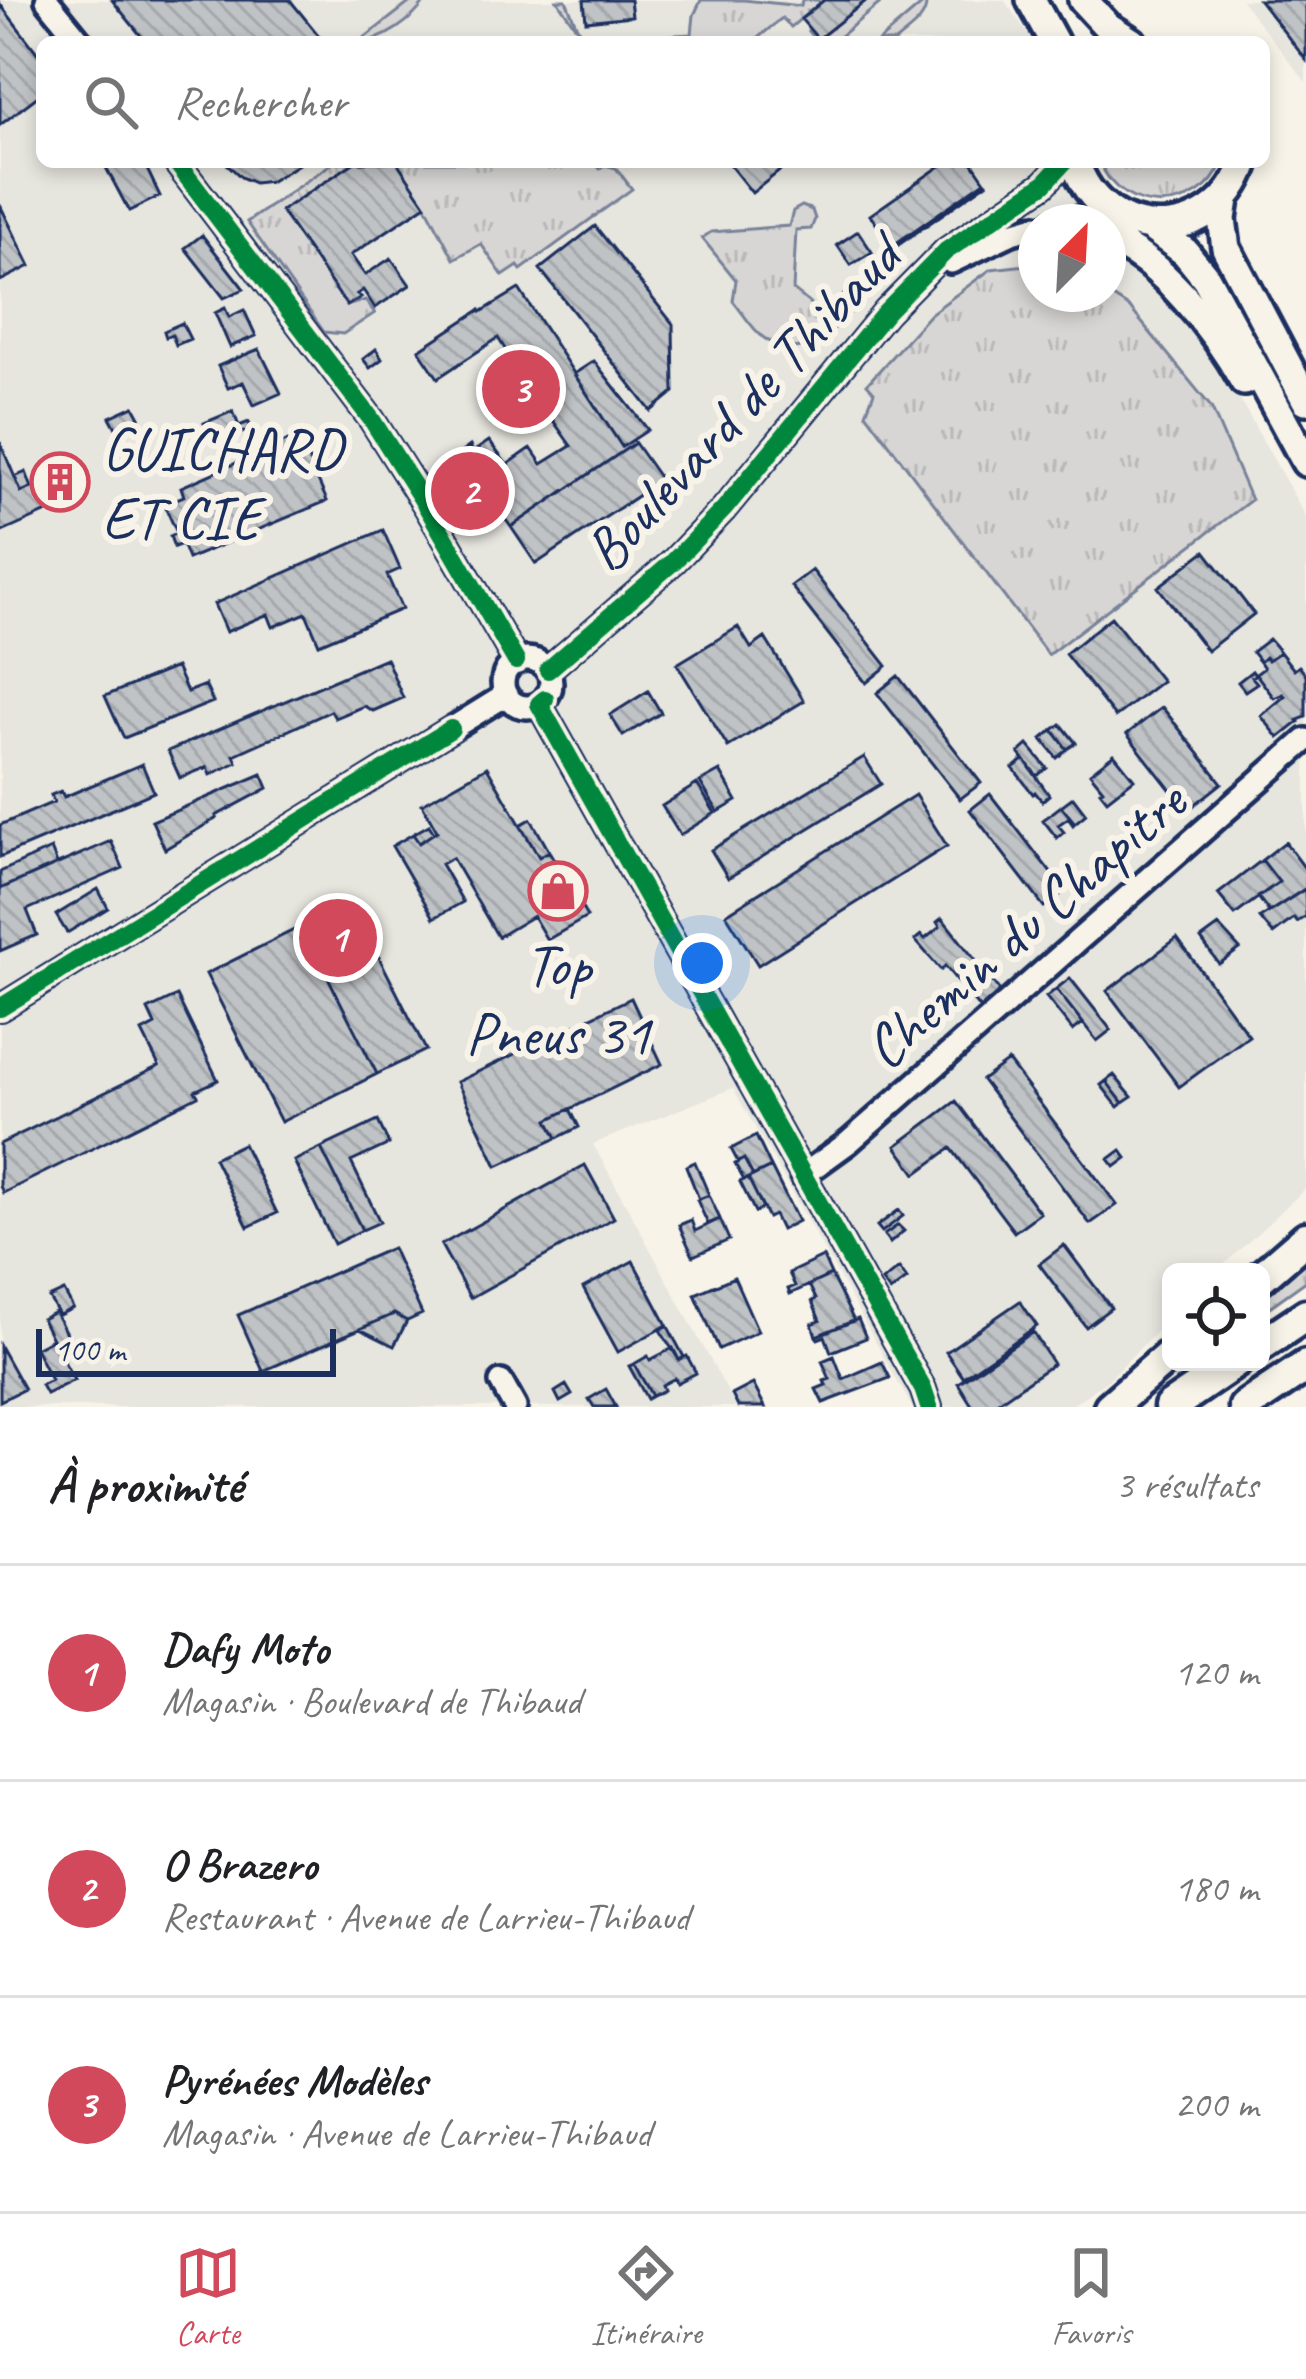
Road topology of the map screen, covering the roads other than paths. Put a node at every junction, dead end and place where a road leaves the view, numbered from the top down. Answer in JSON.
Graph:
{"nodes":[{"id":1,"x":47,"y":0,"type":"edge"},
{"id":2,"x":1031,"y":0,"type":"edge"},
{"id":3,"x":1083,"y":0,"type":"edge"},
{"id":4,"x":76,"y":36,"type":"edge"},
{"id":5,"x":1051,"y":36,"type":"edge"},
{"id":6,"x":1123,"y":36,"type":"edge"},
{"id":7,"x":181,"y":168,"type":"edge"},
{"id":8,"x":1059,"y":168,"type":"edge"},
{"id":9,"x":1077,"y":168,"type":"edge"},
{"id":10,"x":1243,"y":168,"type":"edge"},
{"id":11,"x":1225,"y":199,"type":"junction"},
{"id":12,"x":1129,"y":229,"type":"edge"},
{"id":13,"x":1018,"y":233,"type":"edge"},
{"id":14,"x":920,"y":279,"type":"junction"},
{"id":15,"x":1306,"y":400,"type":"edge"},
{"id":16,"x":1299,"y":450,"type":"edge"},
{"id":17,"x":517,"y":661,"type":"junction"},
{"id":18,"x":548,"y":670,"type":"junction"},
{"id":19,"x":506,"y":695,"type":"junction"},
{"id":20,"x":539,"y":704,"type":"junction"},
{"id":21,"x":1306,"y":740,"type":"edge"},
{"id":22,"x":0,"y":1008,"type":"edge"},
{"id":23,"x":802,"y":1176,"type":"junction"},
{"id":24,"x":1306,"y":1238,"type":"edge"},
{"id":25,"x":1270,"y":1269,"type":"edge"},
{"id":26,"x":1306,"y":1315,"type":"edge"},
{"id":27,"x":1270,"y":1339,"type":"edge"},
{"id":28,"x":1162,"y":1362,"type":"edge"},
{"id":29,"x":1306,"y":1366,"type":"edge"},
{"id":30,"x":1223,"y":1371,"type":"edge"},
{"id":31,"x":501,"y":1382,"type":"dead end"},
{"id":32,"x":515,"y":1407,"type":"edge"},
{"id":33,"x":929,"y":1407,"type":"edge"},
{"id":34,"x":1110,"y":1407,"type":"edge"},
{"id":35,"x":1170,"y":1407,"type":"edge"},
{"id":36,"x":1245,"y":1407,"type":"edge"}],
"edges":[{"from":1,"to":4,"type":"street"},
{"from":2,"to":5,"type":"main road"},
{"from":3,"to":6,"type":"main road"},
{"from":7,"to":17,"type":"street"},
{"from":8,"to":14,"type":"street","name":"Boulevard de Thibaud"},
{"from":9,"to":12,"type":"main road"},
{"from":10,"to":11,"type":"main road"},
{"from":11,"to":12,"type":"main road"},
{"from":11,"to":15,"type":"main road"},
{"from":12,"to":16,"type":"main road"},
{"from":12,"to":16,"type":"main road"},
{"from":13,"to":14,"type":"street","name":"Boulevard de Thibaud"},
{"from":14,"to":18,"type":"street","name":"Boulevard de Thibaud"},
{"from":17,"to":18,"type":"street"},
{"from":17,"to":19,"type":"street"},
{"from":18,"to":20,"type":"street"},
{"from":19,"to":20,"type":"street"},
{"from":19,"to":22,"type":"street"},
{"from":20,"to":23,"type":"street"},
{"from":21,"to":23,"type":"street","name":"Chemin du Chapitre"},
{"from":23,"to":33,"type":"street"},
{"from":24,"to":25,"type":"highway"},
{"from":26,"to":27,"type":"highway"},
{"from":28,"to":34,"type":"highway"},
{"from":29,"to":36,"type":"highway"},
{"from":30,"to":35,"type":"highway"},
{"from":31,"to":32,"type":"street"}]}
